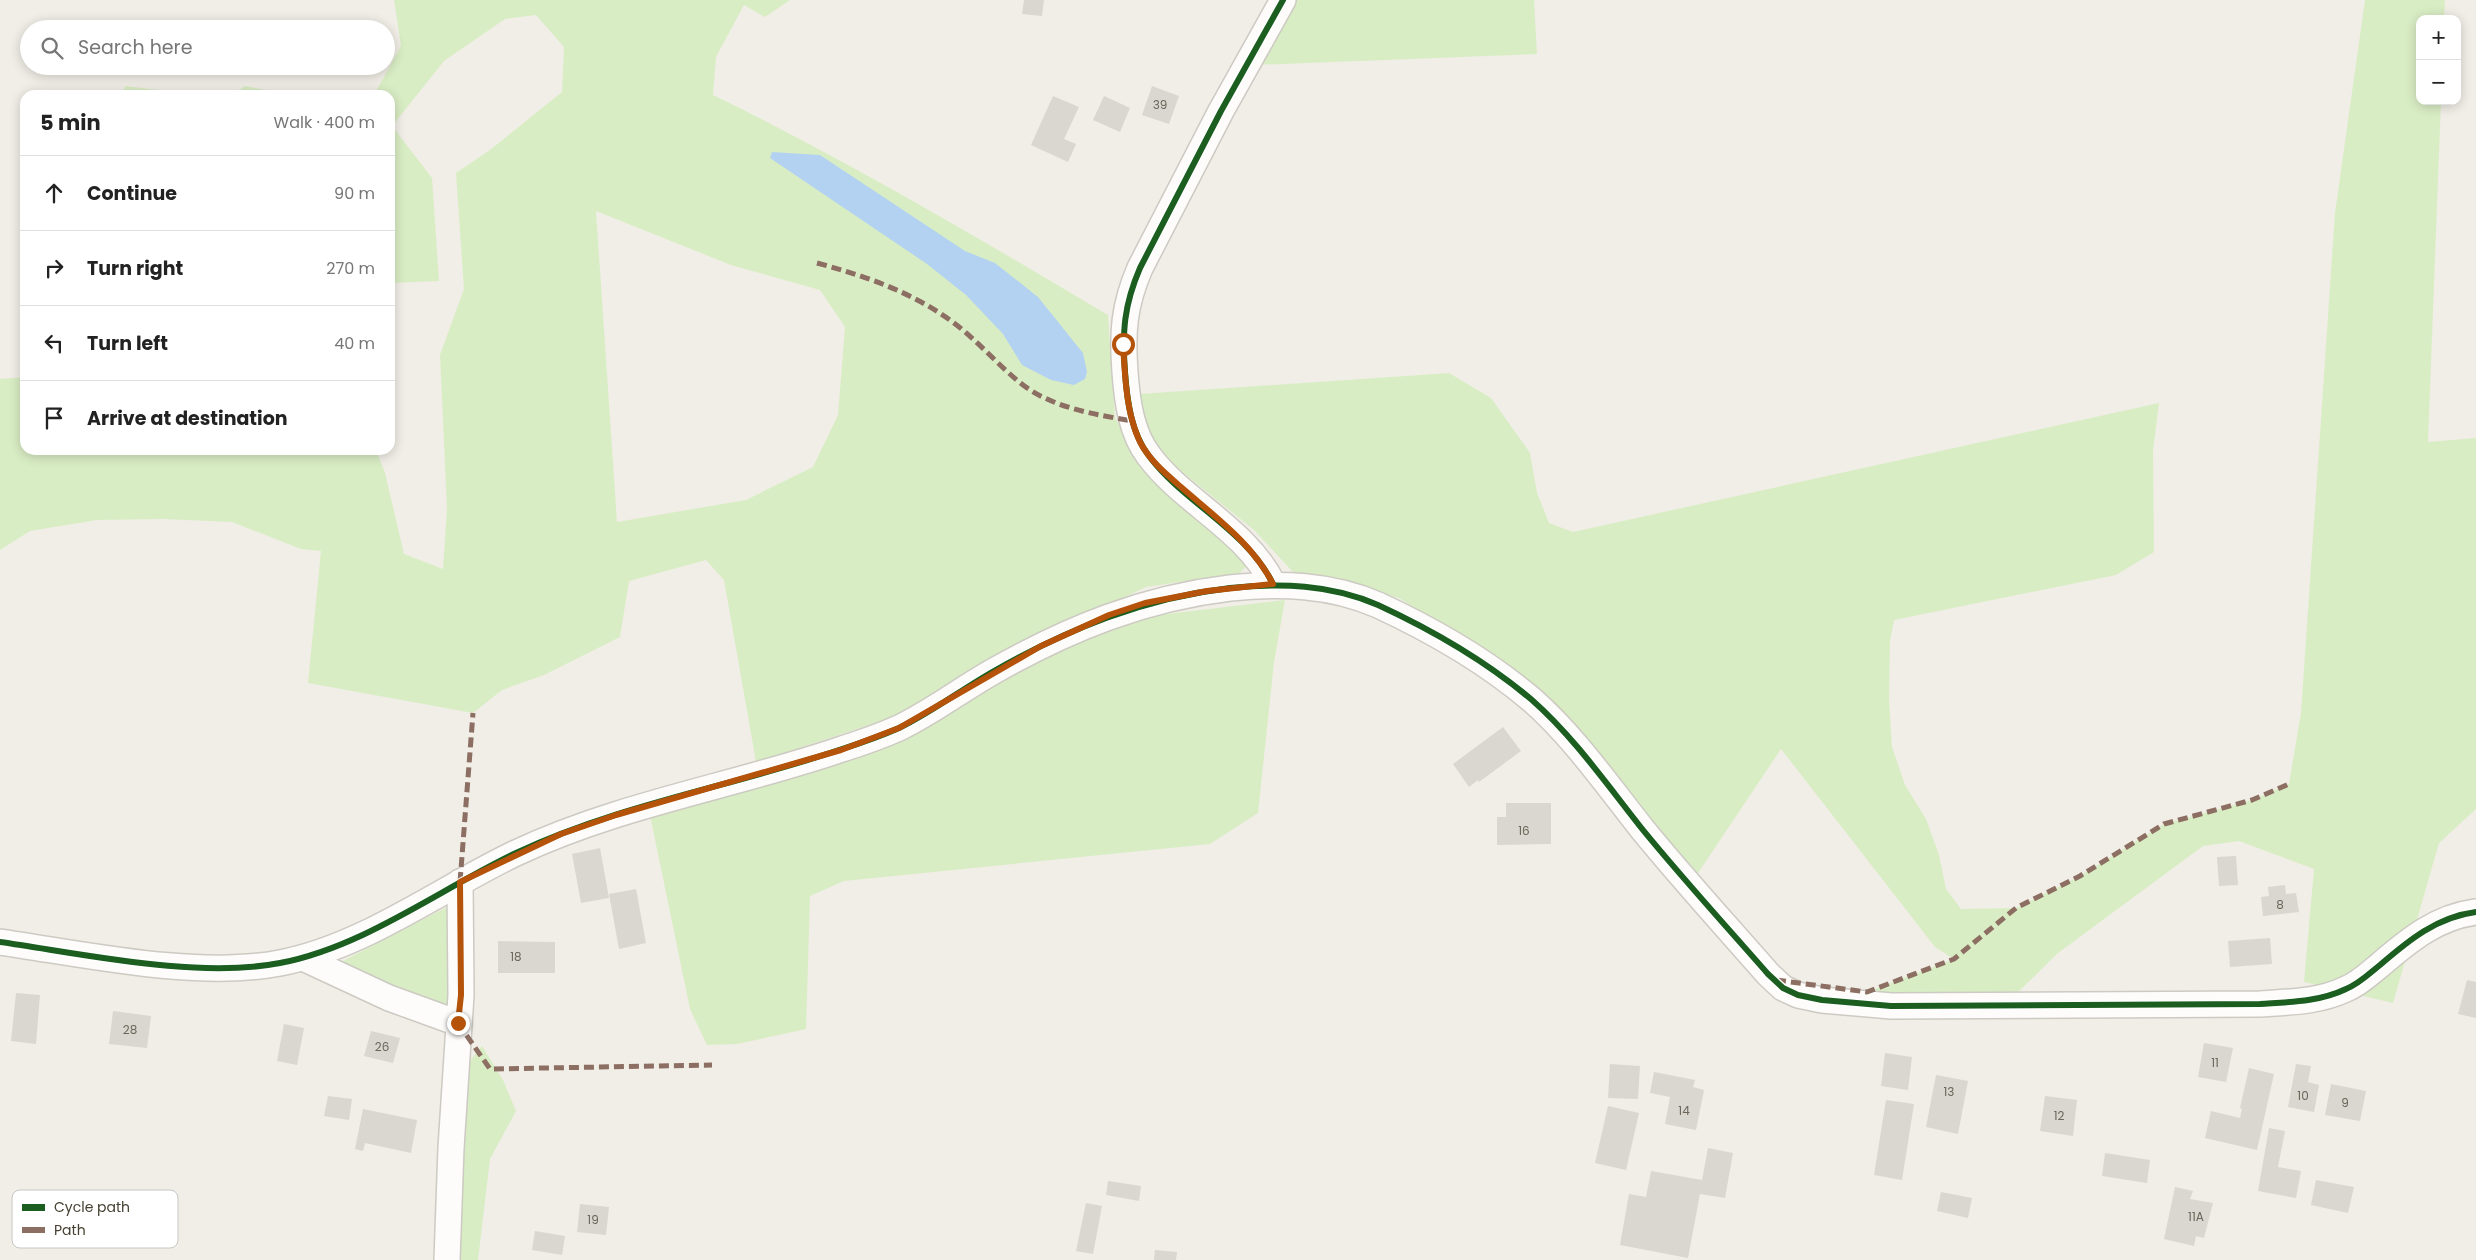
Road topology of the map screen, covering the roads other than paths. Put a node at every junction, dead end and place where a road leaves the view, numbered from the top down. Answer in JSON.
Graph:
{"nodes":[{"id":1,"x":1283,"y":0,"type":"edge"},
{"id":2,"x":1273,"y":584,"type":"junction"},
{"id":3,"x":460,"y":882,"type":"junction"},
{"id":4,"x":2476,"y":912,"type":"edge"},
{"id":5,"x":0,"y":942,"type":"edge"},
{"id":6,"x":303,"y":958,"type":"junction"},
{"id":7,"x":458,"y":1023,"type":"junction"},
{"id":8,"x":447,"y":1260,"type":"edge"}],
"edges":[{"from":1,"to":2,"type":"street"},
{"from":2,"to":3,"type":"street"},
{"from":2,"to":4,"type":"street"},
{"from":3,"to":6,"type":"street"},
{"from":3,"to":7,"type":"street"},
{"from":5,"to":6,"type":"street"},
{"from":6,"to":7,"type":"street"},
{"from":7,"to":8,"type":"street"}]}
